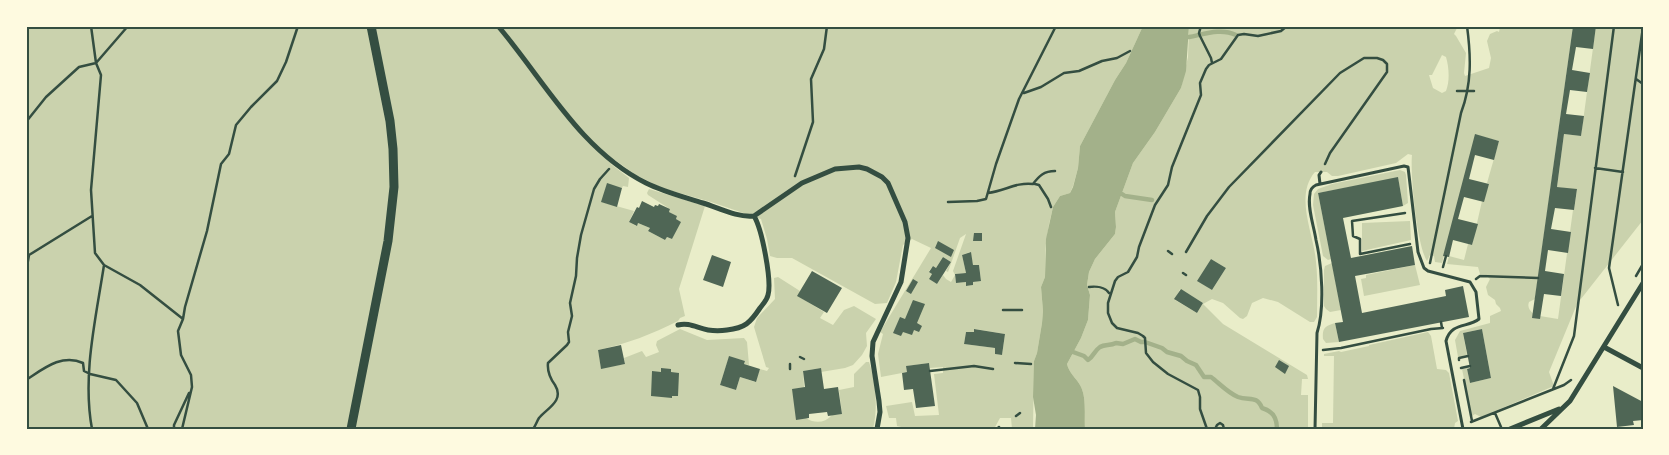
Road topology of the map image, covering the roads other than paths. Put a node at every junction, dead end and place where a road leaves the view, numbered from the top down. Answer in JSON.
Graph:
{"nodes":[{"id":1,"x":371,"y":26,"type":"edge"},
{"id":2,"x":498,"y":26,"type":"edge"},
{"id":3,"x":1320,"y":172,"type":"road end"},
{"id":4,"x":1320,"y":184,"type":"junction"},
{"id":5,"x":754,"y":216,"type":"junction"},
{"id":6,"x":1643,"y":283,"type":"edge"},
{"id":7,"x":678,"y":325,"type":"dead end"},
{"id":8,"x":1604,"y":347,"type":"junction"},
{"id":9,"x":1643,"y":368,"type":"edge"},
{"id":10,"x":1560,"y":409,"type":"junction"},
{"id":11,"x":1463,"y":428,"type":"edge"},
{"id":12,"x":351,"y":429,"type":"edge"},
{"id":13,"x":877,"y":429,"type":"edge"},
{"id":14,"x":1316,"y":429,"type":"edge"},
{"id":15,"x":1510,"y":429,"type":"edge"},
{"id":16,"x":1541,"y":429,"type":"edge"}],
"edges":[{"from":1,"to":12,"type":"main road"},
{"from":2,"to":5,"type":"street"},
{"from":3,"to":4,"type":"lane"},
{"from":4,"to":11,"type":"lane"},
{"from":4,"to":14,"type":"lane"},
{"from":5,"to":7,"type":"street"},
{"from":5,"to":13,"type":"street"},
{"from":6,"to":8,"type":"street"},
{"from":8,"to":9,"type":"street"},
{"from":8,"to":10,"type":"street"},
{"from":10,"to":15,"type":"street"},
{"from":10,"to":16,"type":"street"}]}
